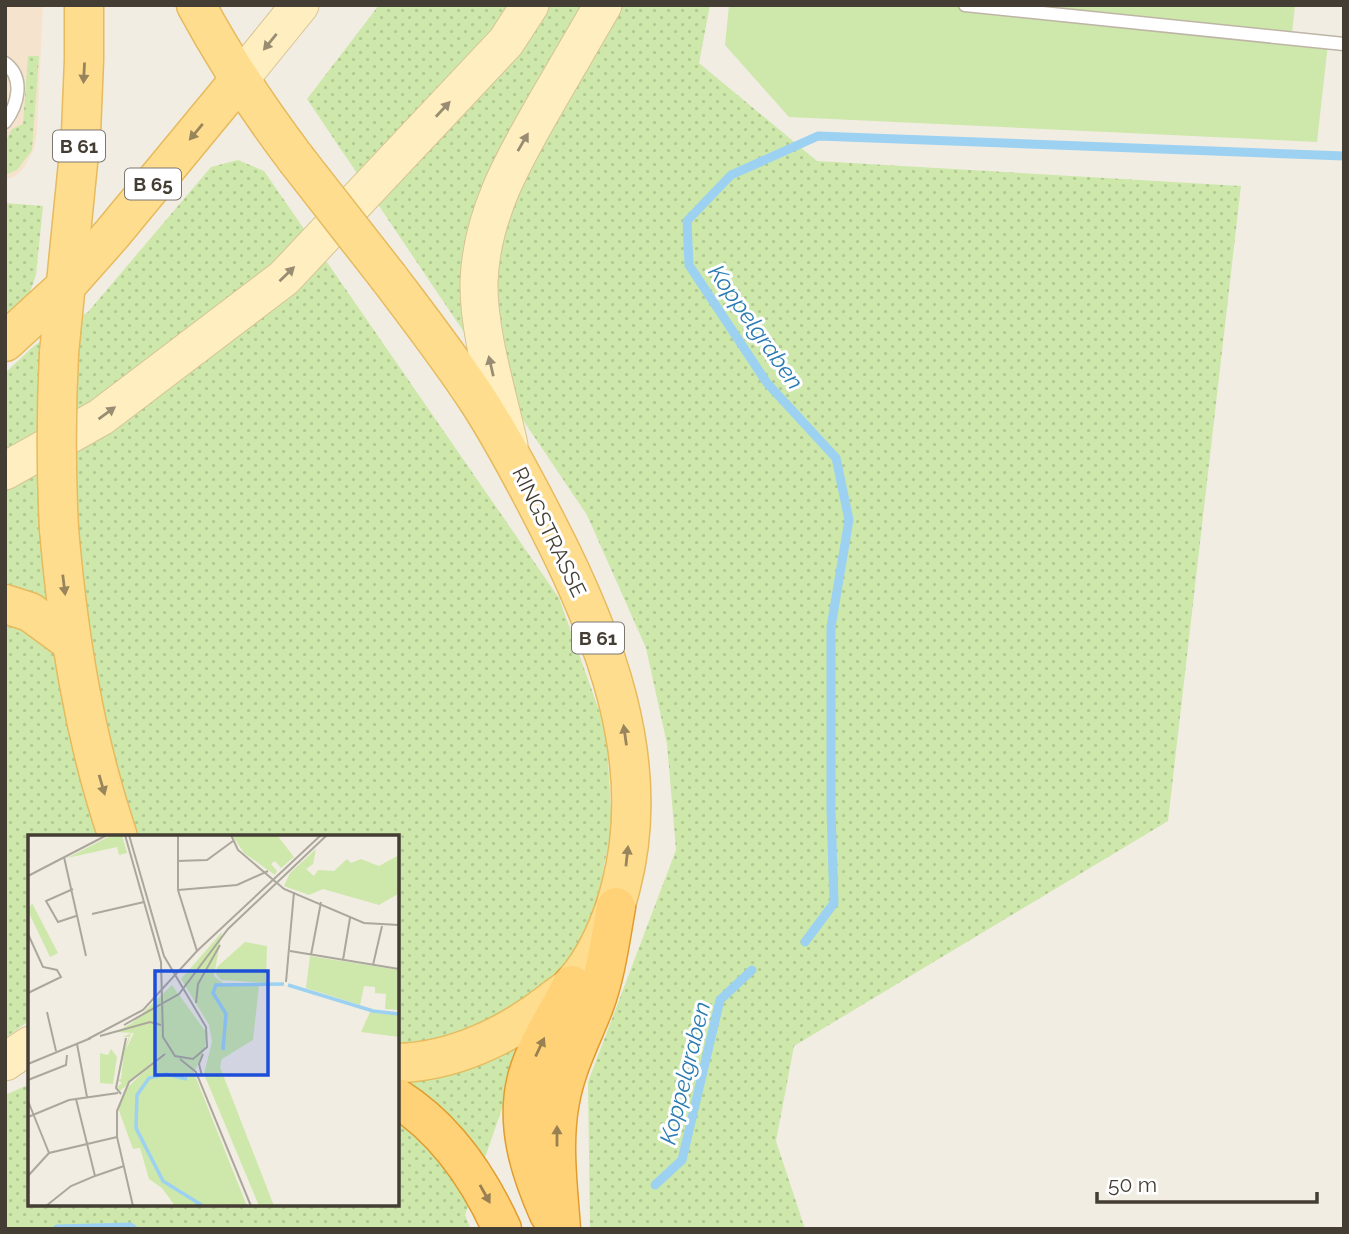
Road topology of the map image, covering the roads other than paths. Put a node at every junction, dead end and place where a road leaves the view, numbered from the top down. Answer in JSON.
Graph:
{"nodes":[{"id":1,"x":85,"y":5,"type":"edge"},
{"id":2,"x":196,"y":5,"type":"edge"},
{"id":3,"x":300,"y":5,"type":"edge"},
{"id":4,"x":530,"y":5,"type":"edge"},
{"id":5,"x":603,"y":5,"type":"edge"},
{"id":6,"x":965,"y":5,"type":"edge"},
{"id":7,"x":1344,"y":44,"type":"edge"},
{"id":8,"x":5,"y":64,"type":"edge"},
{"id":9,"x":240,"y":79,"type":"junction"},
{"id":10,"x":5,"y":122,"type":"edge"},
{"id":11,"x":65,"y":286,"type":"junction"},
{"id":12,"x":5,"y":342,"type":"edge"},
{"id":13,"x":519,"y":470,"type":"junction"},
{"id":14,"x":5,"y":471,"type":"edge"},
{"id":15,"x":5,"y":604,"type":"edge"},
{"id":16,"x":75,"y":662,"type":"junction"},
{"id":17,"x":118,"y":835,"type":"edge"},
{"id":18,"x":616,"y":907,"type":"junction"},
{"id":19,"x":572,"y":985,"type":"junction"},
{"id":20,"x":28,"y":1046,"type":"edge"},
{"id":21,"x":5,"y":1062,"type":"edge"},
{"id":22,"x":399,"y":1063,"type":"edge"},
{"id":23,"x":399,"y":1099,"type":"edge"},
{"id":24,"x":399,"y":1128,"type":"edge"},
{"id":25,"x":465,"y":1161,"type":"junction"},
{"id":26,"x":502,"y":1229,"type":"edge"},
{"id":27,"x":555,"y":1229,"type":"edge"},
{"id":28,"x":561,"y":1229,"type":"edge"}],
"edges":[{"from":1,"to":11,"type":"main road","number":"B 61","one_way":true},
{"from":2,"to":9,"type":"main road","name":"RINGSTRASSE","number":"B 61"},
{"from":3,"to":9,"type":"main road","one_way":true},
{"from":14,"to":4,"type":"main road","one_way":true},
{"from":13,"to":5,"type":"main road","one_way":true},
{"from":6,"to":7,"type":"lane"},
{"from":8,"to":10,"type":"lane"},
{"from":9,"to":11,"type":"main road","number":"B 65","one_way":true},
{"from":9,"to":13,"type":"main road","name":"RINGSTRASSE","number":"B 61","bridge":true},
{"from":11,"to":12,"type":"main road","number":"B 65"},
{"from":11,"to":16,"type":"main road","number":"B 61","one_way":true,"bridge":true},
{"from":18,"to":13,"type":"main road","name":"RINGSTRASSE","number":"B 61","one_way":true},
{"from":15,"to":16,"type":"main road"},
{"from":16,"to":17,"type":"main road","number":"B 61","one_way":true},
{"from":18,"to":19,"type":"main road","name":"RINGSTRASSE","number":"B 61"},
{"from":28,"to":18,"type":"highway","one_way":true},
{"from":19,"to":22,"type":"main road","name":"RINGSTRASSE","number":"B 61"},
{"from":27,"to":19,"type":"highway","number":"B 61","one_way":true},
{"from":20,"to":21,"type":"main road"},
{"from":23,"to":25,"type":"highway"},
{"from":24,"to":25,"type":"highway"},
{"from":25,"to":26,"type":"highway","one_way":true}]}
